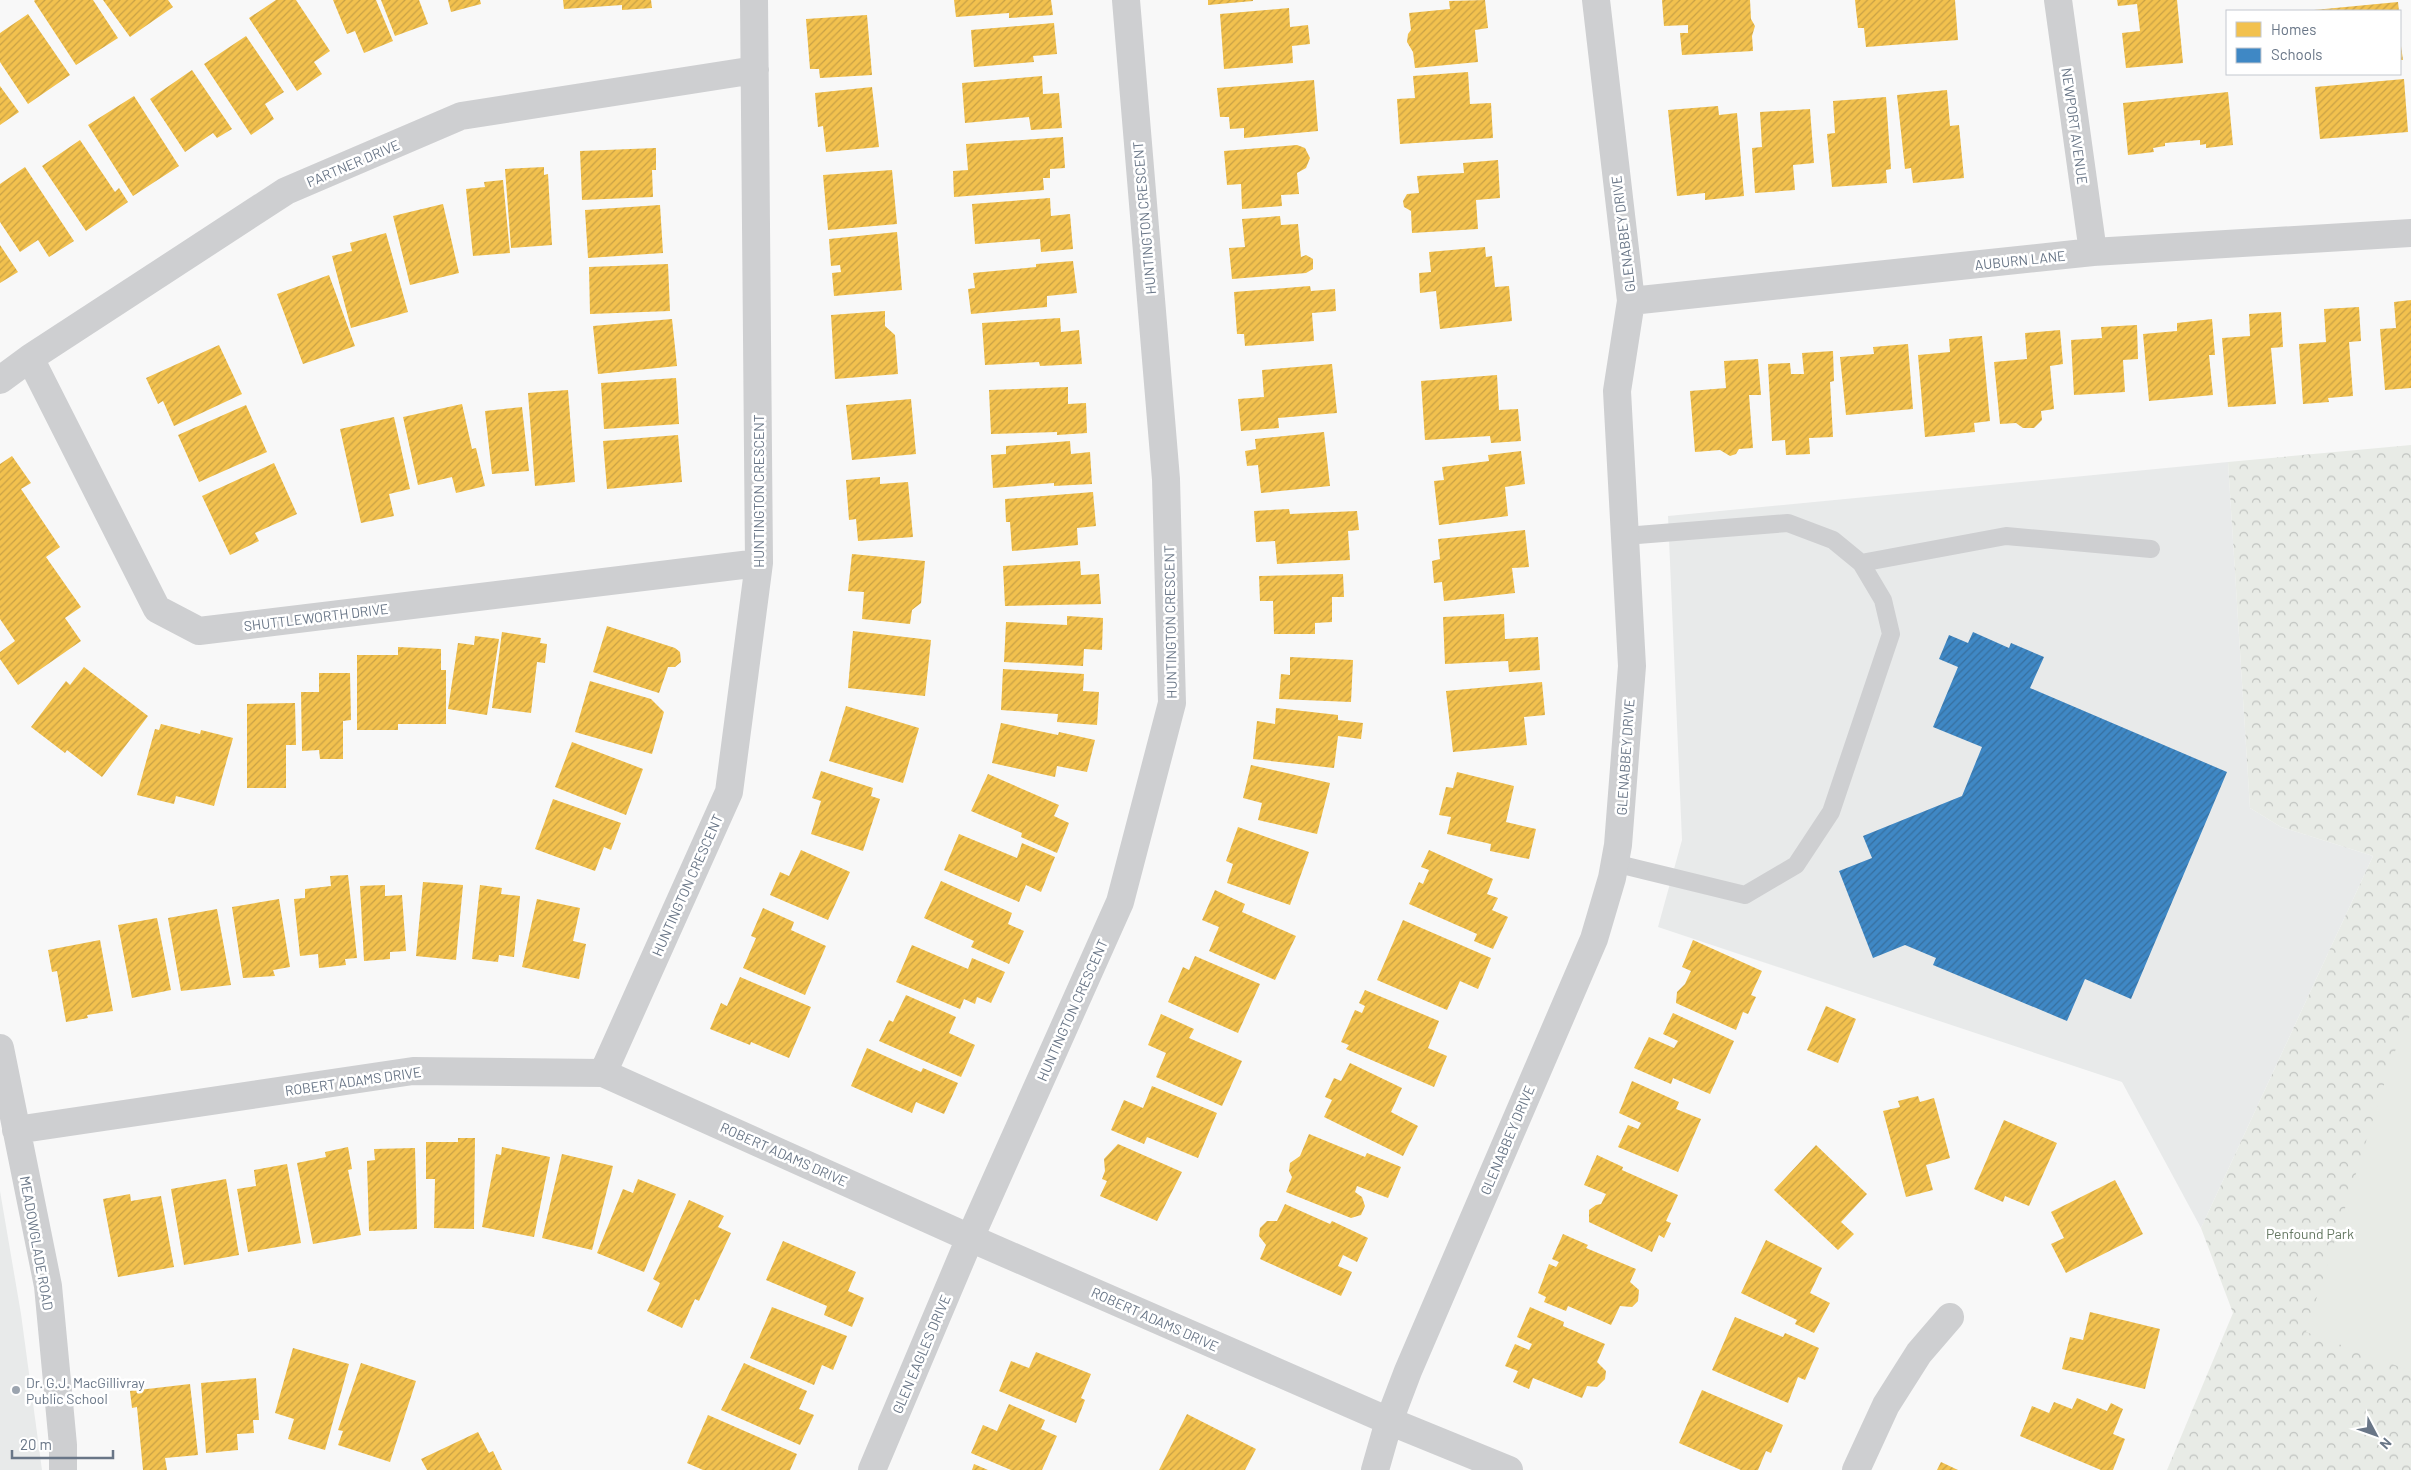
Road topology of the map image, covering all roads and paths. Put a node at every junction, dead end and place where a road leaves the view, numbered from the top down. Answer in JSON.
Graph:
{"nodes":[{"id":1,"x":754,"y":0,"type":"edge"},
{"id":2,"x":1126,"y":0,"type":"edge"},
{"id":3,"x":1596,"y":0,"type":"edge"},
{"id":4,"x":2058,"y":0,"type":"edge"},
{"id":5,"x":755,"y":70,"type":"junction"},
{"id":6,"x":2411,"y":233,"type":"edge"},
{"id":7,"x":2094,"y":252,"type":"junction"},
{"id":8,"x":1631,"y":301,"type":"junction"},
{"id":9,"x":30,"y":358,"type":"junction"},
{"id":10,"x":0,"y":380,"type":"edge"},
{"id":11,"x":1625,"y":536,"type":"junction"},
{"id":12,"x":2151,"y":549,"type":"dead end"},
{"id":13,"x":759,"y":563,"type":"junction"},
{"id":14,"x":1862,"y":563,"type":"junction"},
{"id":15,"x":1614,"y":863,"type":"junction"},
{"id":16,"x":0,"y":1048,"type":"edge"},
{"id":17,"x":603,"y":1073,"type":"junction"},
{"id":18,"x":16,"y":1130,"type":"junction"},
{"id":19,"x":970,"y":1238,"type":"junction"},
{"id":20,"x":1950,"y":1317,"type":"dead end"},
{"id":21,"x":1389,"y":1421,"type":"junction"},
{"id":22,"x":63,"y":1470,"type":"edge"},
{"id":23,"x":872,"y":1470,"type":"edge"},
{"id":24,"x":1374,"y":1470,"type":"edge"},
{"id":25,"x":1509,"y":1470,"type":"edge"},
{"id":26,"x":1856,"y":1470,"type":"edge"}],
"edges":[{"from":1,"to":5,"type":"street","name":"HUNTINGTON CRESCENT"},
{"from":2,"to":19,"type":"street","name":"HUNTINGTON CRESCENT"},
{"from":3,"to":8,"type":"street","name":"GLENABBEY DRIVE"},
{"from":4,"to":7,"type":"street","name":"NEWPORT AVENUE"},
{"from":5,"to":9,"type":"street","name":"PARTNER DRIVE"},
{"from":5,"to":13,"type":"street","name":"HUNTINGTON CRESCENT"},
{"from":6,"to":7,"type":"street","name":"AUBURN LANE"},
{"from":7,"to":8,"type":"street","name":"AUBURN LANE"},
{"from":8,"to":11,"type":"street","name":"GLENABBEY DRIVE"},
{"from":9,"to":10,"type":"street","name":"PARTNER DRIVE"},
{"from":9,"to":13,"type":"street","name":"SHUTTLEWORTH DRIVE"},
{"from":11,"to":14,"type":"lane"},
{"from":11,"to":15,"type":"street","name":"GLENABBEY DRIVE"},
{"from":12,"to":14,"type":"lane"},
{"from":13,"to":17,"type":"street","name":"HUNTINGTON CRESCENT"},
{"from":14,"to":15,"type":"lane"},
{"from":15,"to":21,"type":"street","name":"GLENABBEY DRIVE"},
{"from":16,"to":18,"type":"street","name":"MEADOWGLADE ROAD"},
{"from":17,"to":18,"type":"street","name":"ROBERT ADAMS DRIVE"},
{"from":17,"to":19,"type":"street","name":"ROBERT ADAMS DRIVE"},
{"from":18,"to":22,"type":"street","name":"MEADOWGLADE ROAD"},
{"from":19,"to":21,"type":"street","name":"ROBERT ADAMS DRIVE"},
{"from":19,"to":23,"type":"street","name":"GLEN EAGLES DRIVE"},
{"from":20,"to":26,"type":"street"},
{"from":21,"to":24,"type":"street","name":"GLENABBEY DRIVE"},
{"from":21,"to":25,"type":"street","name":"ROBERT ADAMS DRIVE"}]}
